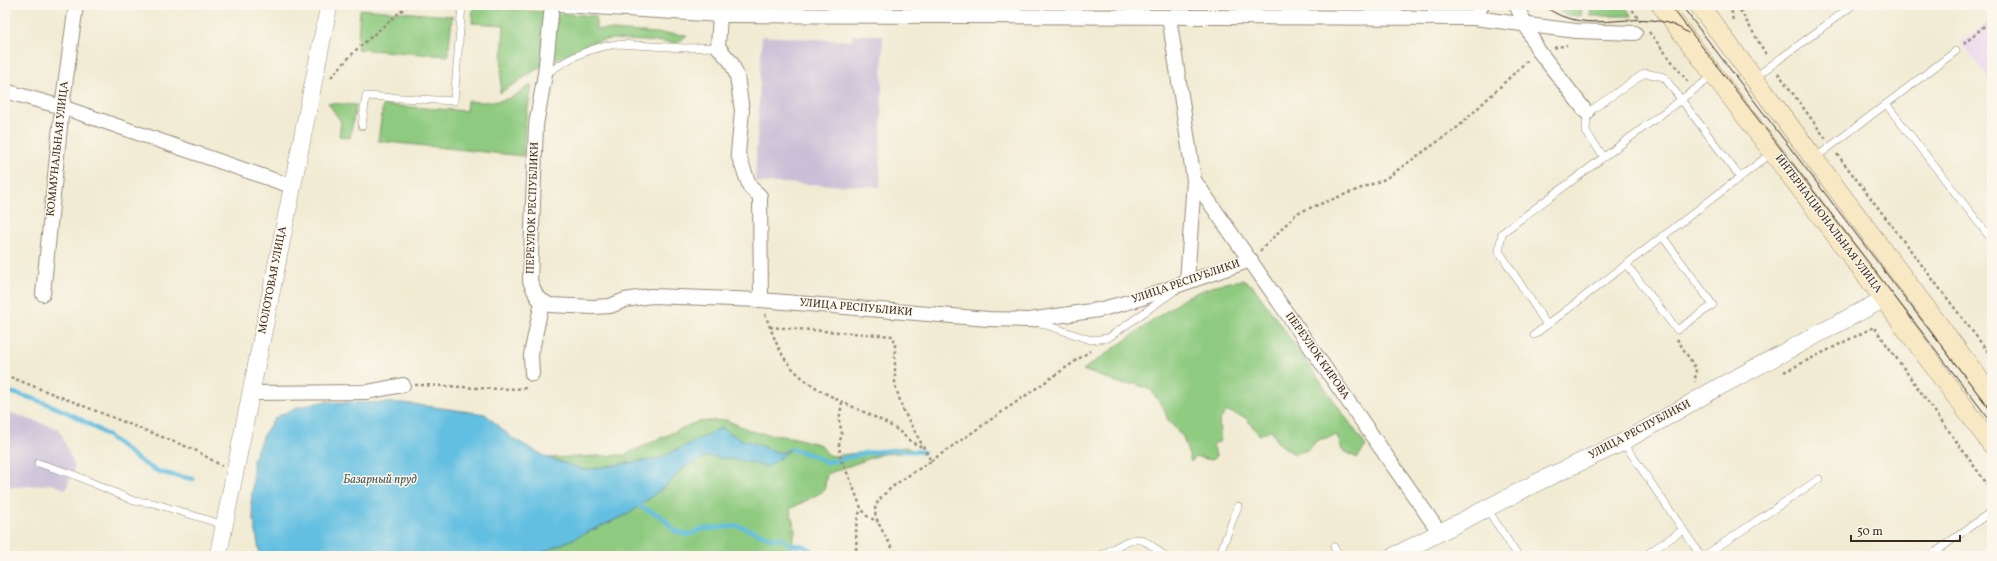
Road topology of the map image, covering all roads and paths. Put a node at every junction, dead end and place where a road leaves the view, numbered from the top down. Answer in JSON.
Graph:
{"nodes":[{"id":1,"x":76,"y":5,"type":"edge"},
{"id":2,"x":329,"y":5,"type":"edge"},
{"id":3,"x":408,"y":5,"type":"edge"},
{"id":4,"x":462,"y":5,"type":"edge"},
{"id":5,"x":552,"y":5,"type":"edge"},
{"id":6,"x":564,"y":5,"type":"edge"},
{"id":7,"x":1482,"y":5,"type":"edge"},
{"id":8,"x":1516,"y":5,"type":"edge"},
{"id":9,"x":1628,"y":5,"type":"edge"},
{"id":10,"x":1661,"y":5,"type":"edge"},
{"id":11,"x":1699,"y":5,"type":"edge"},
{"id":12,"x":1737,"y":5,"type":"edge"},
{"id":13,"x":1853,"y":5,"type":"edge"},
{"id":14,"x":597,"y":6,"type":"edge"},
{"id":15,"x":740,"y":10,"type":"edge"},
{"id":16,"x":720,"y":15,"type":"junction"},
{"id":17,"x":1169,"y":17,"type":"junction"},
{"id":18,"x":1474,"y":18,"type":"junction"},
{"id":19,"x":1992,"y":19,"type":"edge"},
{"id":20,"x":1526,"y":24,"type":"junction"},
{"id":21,"x":1635,"y":33,"type":"dead end"},
{"id":22,"x":1568,"y":45,"type":"dead end"},
{"id":23,"x":718,"y":47,"type":"junction"},
{"id":24,"x":1538,"y":50,"type":"junction"},
{"id":25,"x":1956,"y":51,"type":"joint"},
{"id":26,"x":1772,"y":65,"type":"junction"},
{"id":27,"x":545,"y":74,"type":"junction"},
{"id":28,"x":1714,"y":75,"type":"junction"},
{"id":29,"x":1754,"y":78,"type":"junction"},
{"id":30,"x":1695,"y":90,"type":"junction"},
{"id":31,"x":5,"y":91,"type":"edge"},
{"id":32,"x":311,"y":92,"type":"junction"},
{"id":33,"x":1682,"y":101,"type":"junction"},
{"id":34,"x":1886,"y":104,"type":"junction"},
{"id":35,"x":62,"y":108,"type":"junction"},
{"id":36,"x":1587,"y":113,"type":"junction"},
{"id":37,"x":362,"y":126,"type":"dead end"},
{"id":38,"x":1831,"y":146,"type":"junction"},
{"id":39,"x":1773,"y":152,"type":"junction"},
{"id":40,"x":1604,"y":156,"type":"junction"},
{"id":41,"x":1815,"y":158,"type":"junction"},
{"id":42,"x":1740,"y":177,"type":"junction"},
{"id":43,"x":1194,"y":180,"type":"junction"},
{"id":44,"x":292,"y":186,"type":"junction"},
{"id":45,"x":1662,"y":236,"type":"junction"},
{"id":46,"x":1992,"y":240,"type":"edge"},
{"id":47,"x":1251,"y":260,"type":"junction"},
{"id":48,"x":1626,"y":264,"type":"junction"},
{"id":49,"x":1187,"y":282,"type":"junction"},
{"id":50,"x":1909,"y":283,"type":"junction"},
{"id":51,"x":42,"y":294,"type":"dead end"},
{"id":52,"x":1884,"y":299,"type":"junction"},
{"id":53,"x":760,"y":300,"type":"junction"},
{"id":54,"x":542,"y":302,"type":"junction"},
{"id":55,"x":1029,"y":320,"type":"junction"},
{"id":56,"x":1547,"y":325,"type":"junction"},
{"id":57,"x":770,"y":327,"type":"junction"},
{"id":58,"x":1677,"y":330,"type":"junction"},
{"id":59,"x":1534,"y":335,"type":"dead end"},
{"id":60,"x":1108,"y":338,"type":"junction"},
{"id":61,"x":1992,"y":357,"type":"edge"},
{"id":62,"x":532,"y":374,"type":"joint"},
{"id":63,"x":5,"y":375,"type":"edge"},
{"id":64,"x":1778,"y":375,"type":"dead end"},
{"id":65,"x":403,"y":385,"type":"joint"},
{"id":66,"x":1695,"y":387,"type":"dead end"},
{"id":67,"x":251,"y":393,"type":"junction"},
{"id":68,"x":1992,"y":396,"type":"edge"},
{"id":69,"x":842,"y":402,"type":"junction"},
{"id":70,"x":1623,"y":442,"type":"junction"},
{"id":71,"x":1992,"y":445,"type":"edge"},
{"id":72,"x":923,"y":447,"type":"junction"},
{"id":73,"x":931,"y":462,"type":"junction"},
{"id":74,"x":38,"y":463,"type":"dead end"},
{"id":75,"x":234,"y":473,"type":"junction"},
{"id":76,"x":1819,"y":479,"type":"dead end"},
{"id":77,"x":1992,"y":491,"type":"edge"},
{"id":78,"x":1238,"y":506,"type":"dead end"},
{"id":79,"x":861,"y":508,"type":"junction"},
{"id":80,"x":1487,"y":508,"type":"junction"},
{"id":81,"x":1992,"y":508,"type":"edge"},
{"id":82,"x":878,"y":522,"type":"junction"},
{"id":83,"x":224,"y":525,"type":"junction"},
{"id":84,"x":1683,"y":530,"type":"junction"},
{"id":85,"x":1440,"y":533,"type":"junction"},
{"id":86,"x":1334,"y":547,"type":"dead end"},
{"id":87,"x":1406,"y":554,"type":"edge"},
{"id":88,"x":218,"y":556,"type":"edge"},
{"id":89,"x":855,"y":556,"type":"edge"},
{"id":90,"x":897,"y":556,"type":"edge"},
{"id":91,"x":1100,"y":556,"type":"edge"},
{"id":92,"x":1164,"y":556,"type":"edge"},
{"id":93,"x":1219,"y":556,"type":"edge"},
{"id":94,"x":1339,"y":556,"type":"edge"},
{"id":95,"x":1518,"y":556,"type":"edge"},
{"id":96,"x":1644,"y":556,"type":"edge"},
{"id":97,"x":1701,"y":556,"type":"edge"},
{"id":98,"x":1704,"y":556,"type":"edge"},
{"id":99,"x":1930,"y":556,"type":"edge"}],
"edges":[{"from":1,"to":35,"type":"street","name":"КОММУНАЛЬНАЯ УЛИЦА"},
{"from":2,"to":32,"type":"street","name":"МОЛОТОВАЯ УЛИЦА"},
{"from":3,"to":32,"type":"path"},
{"from":4,"to":37,"type":"lane"},
{"from":5,"to":27,"type":"street","name":"ПЕРЕУЛОК РЕСПУБЛИКИ"},
{"from":6,"to":14,"type":"street"},
{"from":7,"to":18,"type":"street"},
{"from":8,"to":20,"type":"street"},
{"from":9,"to":30,"type":"path"},
{"from":10,"to":28,"type":"main road","name":"ИНТЕРНАЦИОНАЛЬНАЯ УЛИЦА"},
{"from":11,"to":29,"type":"main road"},
{"from":12,"to":26,"type":"path"},
{"from":13,"to":26,"type":"lane"},
{"from":14,"to":16,"type":"street"},
{"from":15,"to":16,"type":"street"},
{"from":15,"to":17,"type":"street"},
{"from":16,"to":23,"type":"street"},
{"from":17,"to":18,"type":"street"},
{"from":17,"to":43,"type":"street","name":"ПЕРЕУЛОК КИРОВА"},
{"from":18,"to":20,"type":"street"},
{"from":19,"to":25,"type":"path"},
{"from":20,"to":21,"type":"street"},
{"from":20,"to":24,"type":"street"},
{"from":22,"to":24,"type":"path"},
{"from":23,"to":27,"type":"lane"},
{"from":23,"to":53,"type":"street"},
{"from":24,"to":36,"type":"street"},
{"from":24,"to":47,"type":"path","name":"УЛИЦА РЕСПУБЛИКИ"},
{"from":25,"to":34,"type":"lane"},
{"from":26,"to":29,"type":"lane"},
{"from":26,"to":38,"type":"path"},
{"from":27,"to":54,"type":"street","name":"ПЕРЕУЛОК РЕСПУБЛИКИ"},
{"from":28,"to":30,"type":"lane"},
{"from":28,"to":39,"type":"main road","name":"ИНТЕРНАЦИОНАЛЬНАЯ УЛИЦА"},
{"from":29,"to":41,"type":"main road"},
{"from":30,"to":33,"type":"lane"},
{"from":31,"to":35,"type":"street"},
{"from":32,"to":44,"type":"street","name":"МОЛОТОВАЯ УЛИЦА"},
{"from":33,"to":36,"type":"lane"},
{"from":33,"to":40,"type":"lane"},
{"from":33,"to":42,"type":"lane"},
{"from":34,"to":38,"type":"lane"},
{"from":34,"to":46,"type":"lane"},
{"from":35,"to":44,"type":"street"},
{"from":35,"to":51,"type":"street","name":"КОММУНАЛЬНАЯ УЛИЦА"},
{"from":36,"to":40,"type":"lane"},
{"from":38,"to":41,"type":"lane"},
{"from":38,"to":61,"type":"path"},
{"from":39,"to":42,"type":"lane"},
{"from":39,"to":52,"type":"main road","name":"ИНТЕРНАЦИОНАЛЬНАЯ УЛИЦА"},
{"from":40,"to":56,"type":"lane"},
{"from":41,"to":50,"type":"main road"},
{"from":42,"to":45,"type":"lane"},
{"from":43,"to":47,"type":"street","name":"ПЕРЕУЛОК КИРОВА"},
{"from":43,"to":49,"type":"street","name":"ПЕРЕУЛОК КИРОВА"},
{"from":44,"to":67,"type":"street","name":"МОЛОТОВАЯ УЛИЦА"},
{"from":45,"to":48,"type":"lane"},
{"from":45,"to":58,"type":"lane"},
{"from":47,"to":49,"type":"street","name":"УЛИЦА РЕСПУБЛИКИ"},
{"from":47,"to":85,"type":"street","name":"ПЕРЕУЛОК КИРОВА"},
{"from":48,"to":56,"type":"lane"},
{"from":48,"to":58,"type":"lane"},
{"from":49,"to":55,"type":"street","name":"УЛИЦА РЕСПУБЛИКИ"},
{"from":49,"to":60,"type":"lane"},
{"from":50,"to":52,"type":"main road"},
{"from":50,"to":68,"type":"main road"},
{"from":52,"to":70,"type":"street","name":"УЛИЦА РЕСПУБЛИКИ"},
{"from":52,"to":71,"type":"main road","name":"ИНТЕРНАЦИОНАЛЬНАЯ УЛИЦА"},
{"from":53,"to":54,"type":"street","name":"УЛИЦА РЕСПУБЛИКИ"},
{"from":53,"to":55,"type":"street","name":"УЛИЦА РЕСПУБЛИКИ"},
{"from":53,"to":57,"type":"path"},
{"from":54,"to":62,"type":"street"},
{"from":55,"to":60,"type":"lane"},
{"from":56,"to":59,"type":"lane"},
{"from":57,"to":69,"type":"path"},
{"from":57,"to":72,"type":"path"},
{"from":58,"to":66,"type":"path"},
{"from":60,"to":73,"type":"path"},
{"from":62,"to":65,"type":"path"},
{"from":63,"to":75,"type":"path"},
{"from":64,"to":77,"type":"path"},
{"from":65,"to":67,"type":"street"},
{"from":67,"to":75,"type":"street","name":"МОЛОТОВАЯ УЛИЦА"},
{"from":69,"to":72,"type":"path"},
{"from":69,"to":79,"type":"path"},
{"from":70,"to":80,"type":"street","name":"УЛИЦА РЕСПУБЛИКИ"},
{"from":70,"to":84,"type":"lane"},
{"from":72,"to":73,"type":"path"},
{"from":73,"to":82,"type":"path"},
{"from":74,"to":83,"type":"lane"},
{"from":75,"to":83,"type":"street","name":"МОЛОТОВАЯ УЛИЦА"},
{"from":76,"to":98,"type":"lane"},
{"from":78,"to":93,"type":"lane"},
{"from":79,"to":82,"type":"path"},
{"from":79,"to":89,"type":"path"},
{"from":80,"to":85,"type":"street","name":"УЛИЦА РЕСПУБЛИКИ"},
{"from":80,"to":95,"type":"lane"},
{"from":81,"to":99,"type":"lane"},
{"from":82,"to":90,"type":"path"},
{"from":83,"to":88,"type":"street","name":"МОЛОТОВАЯ УЛИЦА"},
{"from":84,"to":96,"type":"lane"},
{"from":84,"to":97,"type":"lane"},
{"from":85,"to":87,"type":"street","name":"УЛИЦА РЕСПУБЛИКИ"},
{"from":86,"to":94,"type":"lane"},
{"from":91,"to":92,"type":"lane"}]}
